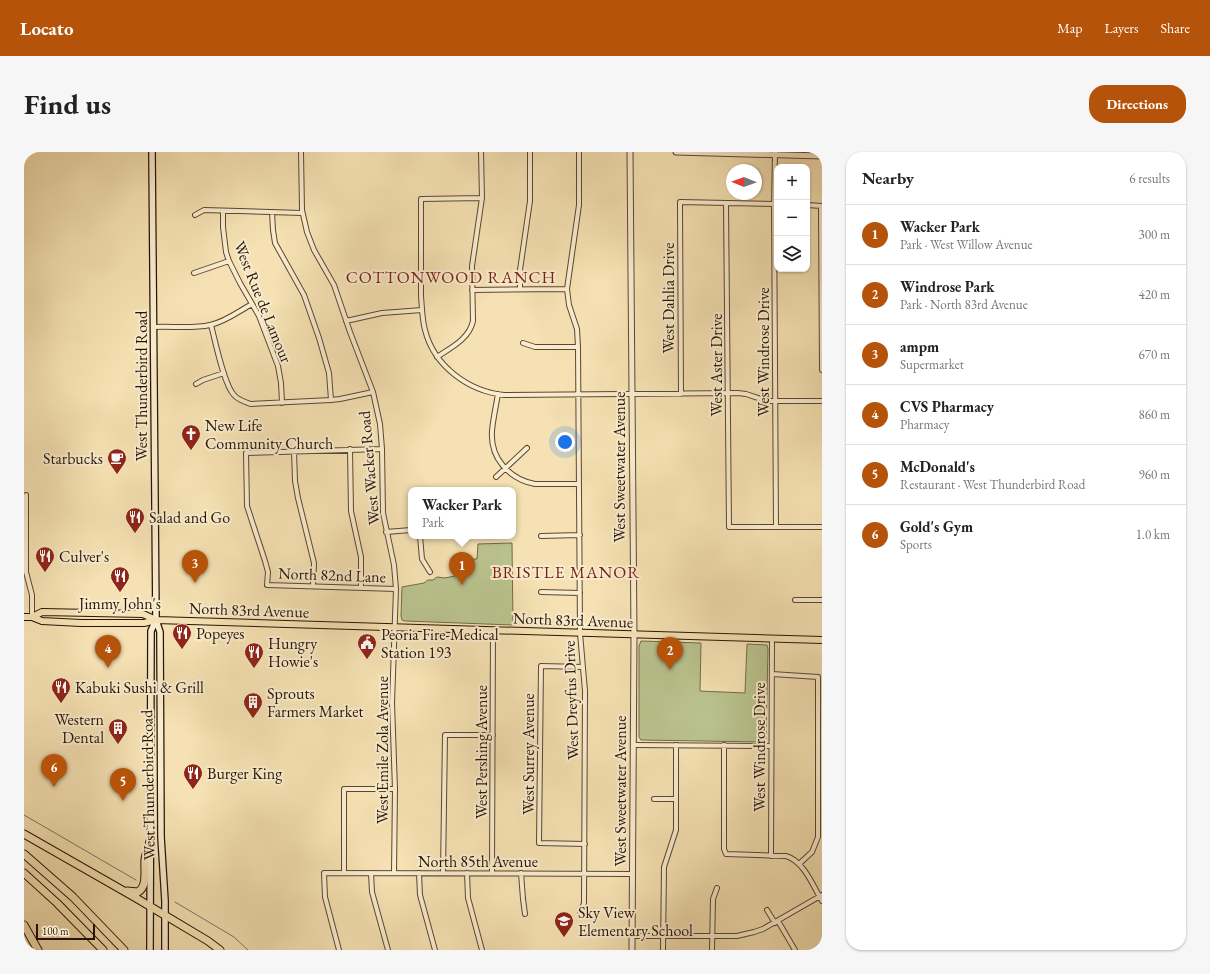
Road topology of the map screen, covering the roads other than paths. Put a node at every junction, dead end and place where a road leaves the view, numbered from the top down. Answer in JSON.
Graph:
{"nodes":[{"id":1,"x":152,"y":152,"type":"edge"},
{"id":2,"x":301,"y":152,"type":"edge"},
{"id":3,"x":481,"y":152,"type":"edge"},
{"id":4,"x":530,"y":152,"type":"edge"},
{"id":5,"x":579,"y":152,"type":"edge"},
{"id":6,"x":630,"y":152,"type":"edge"},
{"id":7,"x":676,"y":152,"type":"edge"},
{"id":8,"x":775,"y":154,"type":"edge"},
{"id":9,"x":822,"y":156,"type":"edge"},
{"id":10,"x":482,"y":198,"type":"junction"},
{"id":11,"x":775,"y":200,"type":"edge"},
{"id":12,"x":726,"y":203,"type":"junction"},
{"id":13,"x":774,"y":204,"type":"edge"},
{"id":14,"x":810,"y":205,"type":"edge"},
{"id":15,"x":821,"y":206,"type":"edge"},
{"id":16,"x":222,"y":211,"type":"junction"},
{"id":17,"x":272,"y":212,"type":"junction"},
{"id":18,"x":302,"y":213,"type":"junction"},
{"id":19,"x":195,"y":215,"type":"dead end"},
{"id":20,"x":775,"y":236,"type":"edge"},
{"id":21,"x":229,"y":261,"type":"junction"},
{"id":22,"x":194,"y":272,"type":"dead end"},
{"id":23,"x":520,"y":289,"type":"junction"},
{"id":24,"x":567,"y":289,"type":"junction"},
{"id":25,"x":472,"y":290,"type":"junction"},
{"id":26,"x":252,"y":304,"type":"junction"},
{"id":27,"x":422,"y":310,"type":"junction"},
{"id":28,"x":346,"y":321,"type":"junction"},
{"id":29,"x":211,"y":325,"type":"junction"},
{"id":30,"x":154,"y":327,"type":"junction"},
{"id":31,"x":524,"y":343,"type":"dead end"},
{"id":32,"x":578,"y":347,"type":"junction"},
{"id":33,"x":437,"y":357,"type":"junction"},
{"id":34,"x":822,"y":370,"type":"edge"},
{"id":35,"x":224,"y":373,"type":"junction"},
{"id":36,"x":196,"y":384,"type":"dead end"},
{"id":37,"x":373,"y":392,"type":"junction"},
{"id":38,"x":498,"y":394,"type":"junction"},
{"id":39,"x":681,"y":394,"type":"junction"},
{"id":40,"x":728,"y":394,"type":"junction"},
{"id":41,"x":578,"y":395,"type":"junction"},
{"id":42,"x":632,"y":395,"type":"junction"},
{"id":43,"x":331,"y":400,"type":"junction"},
{"id":44,"x":775,"y":401,"type":"junction"},
{"id":45,"x":822,"y":401,"type":"edge"},
{"id":46,"x":282,"y":403,"type":"junction"},
{"id":47,"x":527,"y":448,"type":"dead end"},
{"id":48,"x":350,"y":449,"type":"junction"},
{"id":49,"x":382,"y":449,"type":"junction"},
{"id":50,"x":294,"y":451,"type":"junction"},
{"id":51,"x":504,"y":469,"type":"junction"},
{"id":52,"x":496,"y":477,"type":"dead end"},
{"id":53,"x":580,"y":484,"type":"junction"},
{"id":54,"x":26,"y":495,"type":"dead end"},
{"id":55,"x":776,"y":527,"type":"junction"},
{"id":56,"x":822,"y":527,"type":"edge"},
{"id":57,"x":408,"y":530,"type":"edge"},
{"id":58,"x":386,"y":532,"type":"junction"},
{"id":59,"x":580,"y":535,"type":"junction"},
{"id":60,"x":541,"y":536,"type":"dead end"},
{"id":61,"x":420,"y":539,"type":"edge"},
{"id":62,"x":430,"y":572,"type":"dead end"},
{"id":63,"x":314,"y":586,"type":"junction"},
{"id":64,"x":361,"y":588,"type":"junction"},
{"id":65,"x":396,"y":589,"type":"junction"},
{"id":66,"x":541,"y":592,"type":"dead end"},
{"id":67,"x":580,"y":593,"type":"junction"},
{"id":68,"x":795,"y":600,"type":"dead end"},
{"id":69,"x":822,"y":600,"type":"edge"},
{"id":70,"x":24,"y":617,"type":"edge"},
{"id":71,"x":32,"y":617,"type":"junction"},
{"id":72,"x":156,"y":620,"type":"junction"},
{"id":73,"x":395,"y":627,"type":"junction"},
{"id":74,"x":493,"y":630,"type":"junction"},
{"id":75,"x":580,"y":633,"type":"junction"},
{"id":76,"x":634,"y":635,"type":"junction"},
{"id":77,"x":772,"y":639,"type":"junction"},
{"id":78,"x":822,"y":640,"type":"edge"},
{"id":79,"x":583,"y":667,"type":"junction"},
{"id":80,"x":772,"y":674,"type":"junction"},
{"id":81,"x":493,"y":735,"type":"junction"},
{"id":82,"x":633,"y":745,"type":"junction"},
{"id":83,"x":676,"y":745,"type":"junction"},
{"id":84,"x":724,"y":745,"type":"junction"},
{"id":85,"x":771,"y":746,"type":"junction"},
{"id":86,"x":395,"y":789,"type":"junction"},
{"id":87,"x":654,"y":799,"type":"dead end"},
{"id":88,"x":676,"y":799,"type":"junction"},
{"id":89,"x":24,"y":834,"type":"edge"},
{"id":90,"x":150,"y":841,"type":"junction"},
{"id":91,"x":585,"y":844,"type":"junction"},
{"id":92,"x":24,"y":854,"type":"edge"},
{"id":93,"x":770,"y":856,"type":"junction"},
{"id":94,"x":799,"y":864,"type":"junction"},
{"id":95,"x":24,"y":873,"type":"edge"},
{"id":96,"x":344,"y":873,"type":"junction"},
{"id":97,"x":371,"y":873,"type":"junction"},
{"id":98,"x":394,"y":873,"type":"junction"},
{"id":99,"x":419,"y":873,"type":"junction"},
{"id":100,"x":443,"y":873,"type":"junction"},
{"id":101,"x":467,"y":873,"type":"junction"},
{"id":102,"x":492,"y":873,"type":"junction"},
{"id":103,"x":521,"y":873,"type":"junction"},
{"id":104,"x":585,"y":874,"type":"junction"},
{"id":105,"x":632,"y":874,"type":"junction"},
{"id":106,"x":717,"y":888,"type":"dead end"},
{"id":107,"x":124,"y":891,"type":"junction"},
{"id":108,"x":821,"y":898,"type":"edge"},
{"id":109,"x":150,"y":907,"type":"junction"},
{"id":110,"x":767,"y":910,"type":"dead end"},
{"id":111,"x":525,"y":914,"type":"dead end"},
{"id":112,"x":580,"y":914,"type":"dead end"},
{"id":113,"x":165,"y":915,"type":"junction"},
{"id":114,"x":776,"y":922,"type":"junction"},
{"id":115,"x":24,"y":925,"type":"edge"},
{"id":116,"x":632,"y":936,"type":"junction"},
{"id":117,"x":663,"y":936,"type":"junction"},
{"id":118,"x":712,"y":937,"type":"junction"},
{"id":119,"x":38,"y":950,"type":"edge"},
{"id":120,"x":103,"y":950,"type":"edge"},
{"id":121,"x":124,"y":950,"type":"edge"},
{"id":122,"x":150,"y":950,"type":"edge"},
{"id":123,"x":165,"y":950,"type":"edge"},
{"id":124,"x":220,"y":950,"type":"edge"},
{"id":125,"x":339,"y":950,"type":"edge"},
{"id":126,"x":388,"y":950,"type":"edge"},
{"id":127,"x":435,"y":950,"type":"edge"},
{"id":128,"x":482,"y":950,"type":"edge"},
{"id":129,"x":632,"y":950,"type":"edge"},
{"id":130,"x":663,"y":950,"type":"edge"},
{"id":131,"x":712,"y":950,"type":"edge"},
{"id":132,"x":795,"y":950,"type":"edge"}],
"edges":[{"from":1,"to":30,"type":"main road","name":"West Thunderbird Road"},
{"from":2,"to":18,"type":"street","name":"West Wacker Road"},
{"from":3,"to":10,"type":"street"},
{"from":4,"to":23,"type":"street"},
{"from":5,"to":24,"type":"street","name":"West Dreyfus Drive"},
{"from":6,"to":42,"type":"street","name":"West Sweetwater Avenue"},
{"from":7,"to":8,"type":"street"},
{"from":8,"to":9,"type":"street"},
{"from":8,"to":11,"type":"street","name":"West Windrose Drive"},
{"from":10,"to":25,"type":"street"},
{"from":10,"to":27,"type":"street"},
{"from":12,"to":13,"type":"street"},
{"from":12,"to":39,"type":"street","name":"West Dahlia Drive"},
{"from":12,"to":40,"type":"street","name":"West Aster Drive"},
{"from":14,"to":15,"type":"street"},
{"from":15,"to":34,"type":"street"},
{"from":16,"to":17,"type":"street"},
{"from":16,"to":19,"type":"street"},
{"from":16,"to":21,"type":"street","name":"West Rue de Lamour"},
{"from":17,"to":18,"type":"street"},
{"from":17,"to":43,"type":"street"},
{"from":18,"to":28,"type":"street","name":"West Wacker Road"},
{"from":20,"to":44,"type":"street","name":"West Windrose Drive"},
{"from":21,"to":22,"type":"street"},
{"from":21,"to":26,"type":"street","name":"West Rue de Lamour"},
{"from":23,"to":24,"type":"street"},
{"from":23,"to":25,"type":"street"},
{"from":24,"to":32,"type":"street","name":"West Dreyfus Drive"},
{"from":25,"to":33,"type":"street"},
{"from":26,"to":29,"type":"street"},
{"from":26,"to":46,"type":"street","name":"West Rue de Lamour"},
{"from":27,"to":28,"type":"street"},
{"from":27,"to":33,"type":"street"},
{"from":28,"to":37,"type":"street","name":"West Wacker Road"},
{"from":29,"to":30,"type":"street"},
{"from":29,"to":35,"type":"street"},
{"from":30,"to":72,"type":"main road","name":"West Thunderbird Road"},
{"from":31,"to":32,"type":"street"},
{"from":32,"to":41,"type":"street","name":"West Dreyfus Drive"},
{"from":33,"to":38,"type":"street"},
{"from":35,"to":36,"type":"street"},
{"from":35,"to":46,"type":"street"},
{"from":37,"to":43,"type":"street"},
{"from":37,"to":49,"type":"street","name":"West Wacker Road"},
{"from":38,"to":41,"type":"street"},
{"from":38,"to":51,"type":"street"},
{"from":39,"to":40,"type":"street"},
{"from":39,"to":42,"type":"street"},
{"from":40,"to":44,"type":"street"},
{"from":40,"to":55,"type":"street","name":"West Aster Drive"},
{"from":41,"to":42,"type":"street"},
{"from":41,"to":53,"type":"street","name":"West Dreyfus Drive"},
{"from":42,"to":76,"type":"street","name":"West Sweetwater Avenue"},
{"from":43,"to":46,"type":"street"},
{"from":44,"to":45,"type":"street"},
{"from":44,"to":55,"type":"street","name":"West Windrose Drive"},
{"from":47,"to":51,"type":"street"},
{"from":48,"to":49,"type":"street"},
{"from":48,"to":50,"type":"street"},
{"from":48,"to":64,"type":"street"},
{"from":49,"to":58,"type":"street","name":"West Wacker Road"},
{"from":50,"to":63,"type":"street"},
{"from":50,"to":63,"type":"street","name":"North 82nd Lane"},
{"from":51,"to":52,"type":"street"},
{"from":51,"to":53,"type":"street"},
{"from":53,"to":59,"type":"street","name":"West Dreyfus Drive"},
{"from":54,"to":71,"type":"street"},
{"from":55,"to":56,"type":"street"},
{"from":57,"to":58,"type":"street"},
{"from":58,"to":65,"type":"street","name":"West Wacker Road"},
{"from":59,"to":60,"type":"street"},
{"from":59,"to":67,"type":"street","name":"West Dreyfus Drive"},
{"from":61,"to":62,"type":"street"},
{"from":63,"to":64,"type":"street","name":"North 82nd Lane"},
{"from":64,"to":65,"type":"street","name":"North 82nd Lane"},
{"from":65,"to":73,"type":"street","name":"West Wacker Road"},
{"from":66,"to":67,"type":"street"},
{"from":67,"to":75,"type":"street","name":"West Dreyfus Drive"},
{"from":68,"to":69,"type":"street"},
{"from":70,"to":71,"type":"main road","name":"North 83rd Avenue"},
{"from":71,"to":72,"type":"main road","name":"North 83rd Avenue"},
{"from":71,"to":72,"type":"main road","name":"North 83rd Avenue"},
{"from":72,"to":73,"type":"main road","name":"North 83rd Avenue"},
{"from":72,"to":90,"type":"main road","name":"West Thunderbird Road"},
{"from":72,"to":113,"type":"main road","name":"West Thunderbird Road"},
{"from":73,"to":74,"type":"main road","name":"North 83rd Avenue"},
{"from":73,"to":86,"type":"street","name":"West Emile Zola Avenue"},
{"from":74,"to":75,"type":"main road","name":"North 83rd Avenue"},
{"from":74,"to":81,"type":"street","name":"West Pershing Avenue"},
{"from":75,"to":76,"type":"main road","name":"North 83rd Avenue"},
{"from":75,"to":79,"type":"street","name":"West Dreyfus Drive"},
{"from":76,"to":77,"type":"main road","name":"North 83rd Avenue"},
{"from":76,"to":82,"type":"street","name":"West Sweetwater Avenue"},
{"from":77,"to":78,"type":"main road","name":"North 83rd Avenue"},
{"from":77,"to":80,"type":"street","name":"West Windrose Drive"},
{"from":79,"to":91,"type":"street","name":"West Dreyfus Drive"},
{"from":79,"to":91,"type":"street","name":"West Surrey Avenue"},
{"from":80,"to":85,"type":"street","name":"West Windrose Drive"},
{"from":80,"to":94,"type":"street"},
{"from":81,"to":100,"type":"street"},
{"from":81,"to":102,"type":"street","name":"West Pershing Avenue"},
{"from":82,"to":83,"type":"street"},
{"from":82,"to":105,"type":"street","name":"West Sweetwater Avenue"},
{"from":83,"to":84,"type":"street"},
{"from":83,"to":88,"type":"street"},
{"from":84,"to":85,"type":"street"},
{"from":84,"to":93,"type":"street"},
{"from":85,"to":93,"type":"street","name":"West Windrose Drive"},
{"from":86,"to":96,"type":"street"},
{"from":86,"to":98,"type":"street","name":"West Emile Zola Avenue"},
{"from":87,"to":88,"type":"street"},
{"from":88,"to":117,"type":"street"},
{"from":89,"to":107,"type":"highway"},
{"from":90,"to":107,"type":"highway"},
{"from":90,"to":109,"type":"main road","name":"West Thunderbird Road"},
{"from":91,"to":104,"type":"street","name":"West Dreyfus Drive"},
{"from":92,"to":121,"type":"highway"},
{"from":93,"to":94,"type":"street"},
{"from":94,"to":108,"type":"street"},
{"from":95,"to":120,"type":"highway"},
{"from":96,"to":97,"type":"street","name":"North 85th Avenue"},
{"from":96,"to":125,"type":"street","name":"North 85th Avenue"},
{"from":97,"to":98,"type":"street","name":"North 85th Avenue"},
{"from":97,"to":126,"type":"street"},
{"from":98,"to":99,"type":"street","name":"North 85th Avenue"},
{"from":99,"to":100,"type":"street","name":"North 85th Avenue"},
{"from":99,"to":127,"type":"street"},
{"from":100,"to":101,"type":"street","name":"North 85th Avenue"},
{"from":101,"to":102,"type":"street","name":"North 85th Avenue"},
{"from":101,"to":128,"type":"street"},
{"from":102,"to":103,"type":"street","name":"North 85th Avenue"},
{"from":103,"to":104,"type":"street","name":"North 85th Avenue"},
{"from":103,"to":111,"type":"street"},
{"from":104,"to":105,"type":"street","name":"North 85th Avenue"},
{"from":104,"to":112,"type":"street","name":"West Dreyfus Drive"},
{"from":105,"to":116,"type":"street","name":"West Sweetwater Avenue"},
{"from":106,"to":118,"type":"street"},
{"from":107,"to":109,"type":"highway"},
{"from":108,"to":114,"type":"street"},
{"from":109,"to":113,"type":"highway"},
{"from":109,"to":122,"type":"main road","name":"West Thunderbird Road"},
{"from":110,"to":114,"type":"street"},
{"from":113,"to":123,"type":"main road","name":"West Thunderbird Road"},
{"from":113,"to":124,"type":"highway"},
{"from":114,"to":118,"type":"street"},
{"from":114,"to":132,"type":"street"},
{"from":115,"to":119,"type":"highway"},
{"from":116,"to":117,"type":"street"},
{"from":116,"to":129,"type":"street","name":"West Sweetwater Avenue"},
{"from":117,"to":118,"type":"street"},
{"from":117,"to":130,"type":"street"},
{"from":118,"to":131,"type":"street"}]}
